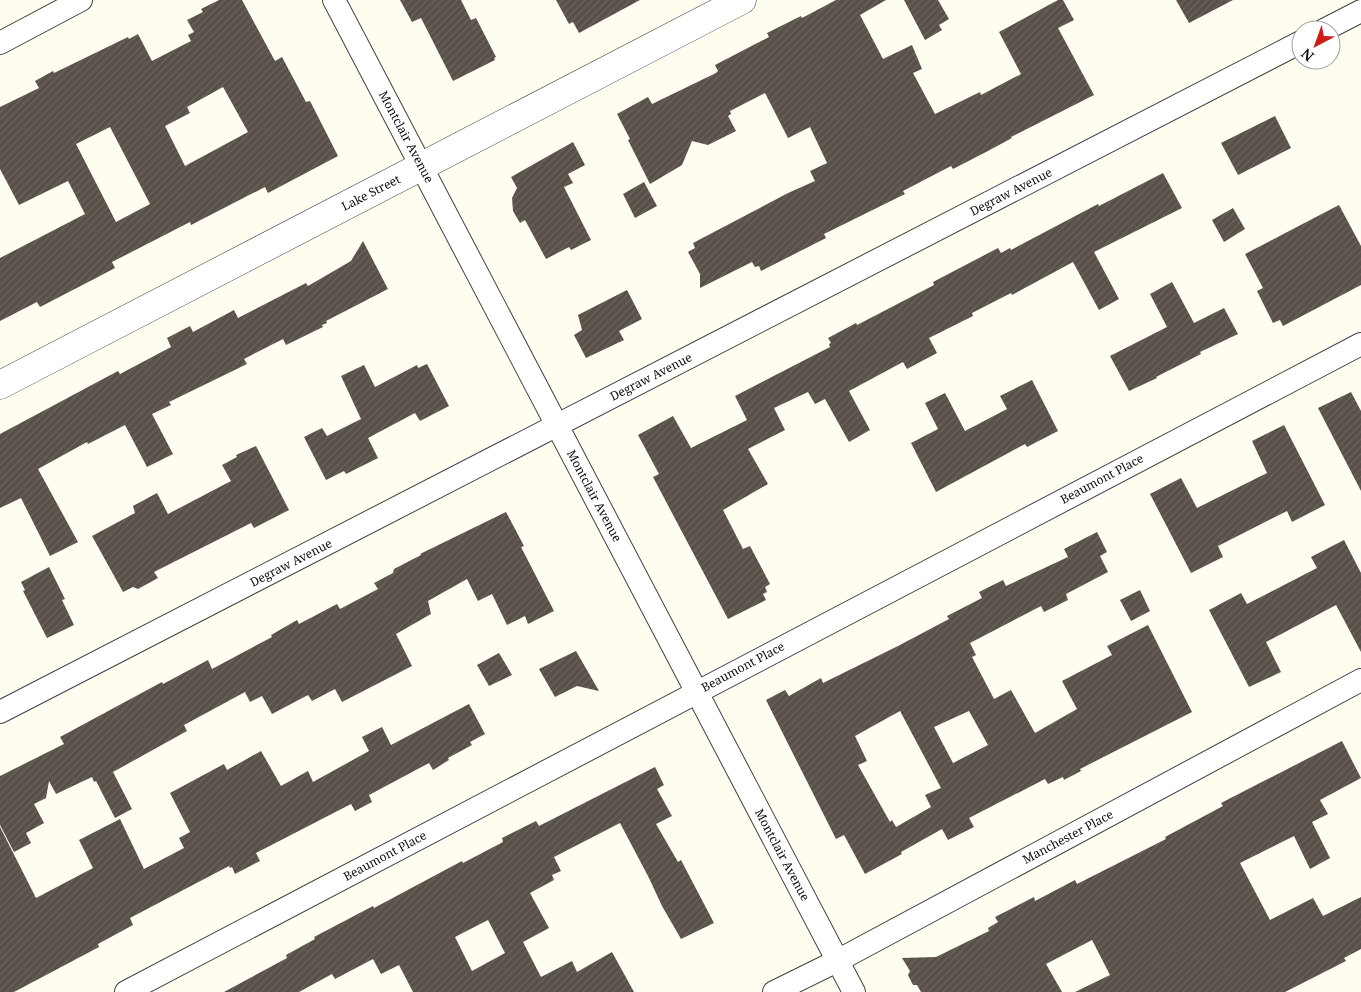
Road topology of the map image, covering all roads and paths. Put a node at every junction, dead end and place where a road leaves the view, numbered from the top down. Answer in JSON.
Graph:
{"nodes":[{"id":1,"x":81,"y":0,"type":"edge"},
{"id":2,"x":334,"y":0,"type":"edge"},
{"id":3,"x":742,"y":0,"type":"edge"},
{"id":4,"x":1355,"y":14,"type":"edge"},
{"id":5,"x":1341,"y":21,"type":"edge"},
{"id":6,"x":0,"y":43,"type":"edge"},
{"id":7,"x":1291,"y":47,"type":"edge"},
{"id":8,"x":421,"y":166,"type":"junction"},
{"id":9,"x":1361,"y":344,"type":"edge"},
{"id":10,"x":0,"y":385,"type":"edge"},
{"id":11,"x":557,"y":426,"type":"junction"},
{"id":12,"x":1361,"y":680,"type":"edge"},
{"id":13,"x":697,"y":692,"type":"junction"},
{"id":14,"x":0,"y":712,"type":"edge"},
{"id":15,"x":838,"y":961,"type":"junction"},
{"id":16,"x":126,"y":992,"type":"edge"},
{"id":17,"x":774,"y":992,"type":"edge"},
{"id":18,"x":854,"y":992,"type":"edge"}],
"edges":[{"from":1,"to":6,"type":"street"},
{"from":2,"to":8,"type":"street","name":"Montclair Avenue"},
{"from":3,"to":8,"type":"street","name":"Lake Street"},
{"from":4,"to":5,"type":"street"},
{"from":7,"to":11,"type":"street","name":"Degraw Avenue"},
{"from":8,"to":10,"type":"street","name":"Lake Street"},
{"from":8,"to":11,"type":"street","name":"Montclair Avenue"},
{"from":9,"to":13,"type":"street","name":"Beaumont Place"},
{"from":11,"to":13,"type":"street","name":"Montclair Avenue"},
{"from":11,"to":14,"type":"street","name":"Degraw Avenue"},
{"from":12,"to":15,"type":"street","name":"Manchester Place"},
{"from":13,"to":15,"type":"street","name":"Montclair Avenue"},
{"from":13,"to":16,"type":"street","name":"Beaumont Place"},
{"from":15,"to":17,"type":"street","name":"Manchester Place"},
{"from":15,"to":18,"type":"street","name":"Montclair Avenue"}]}
